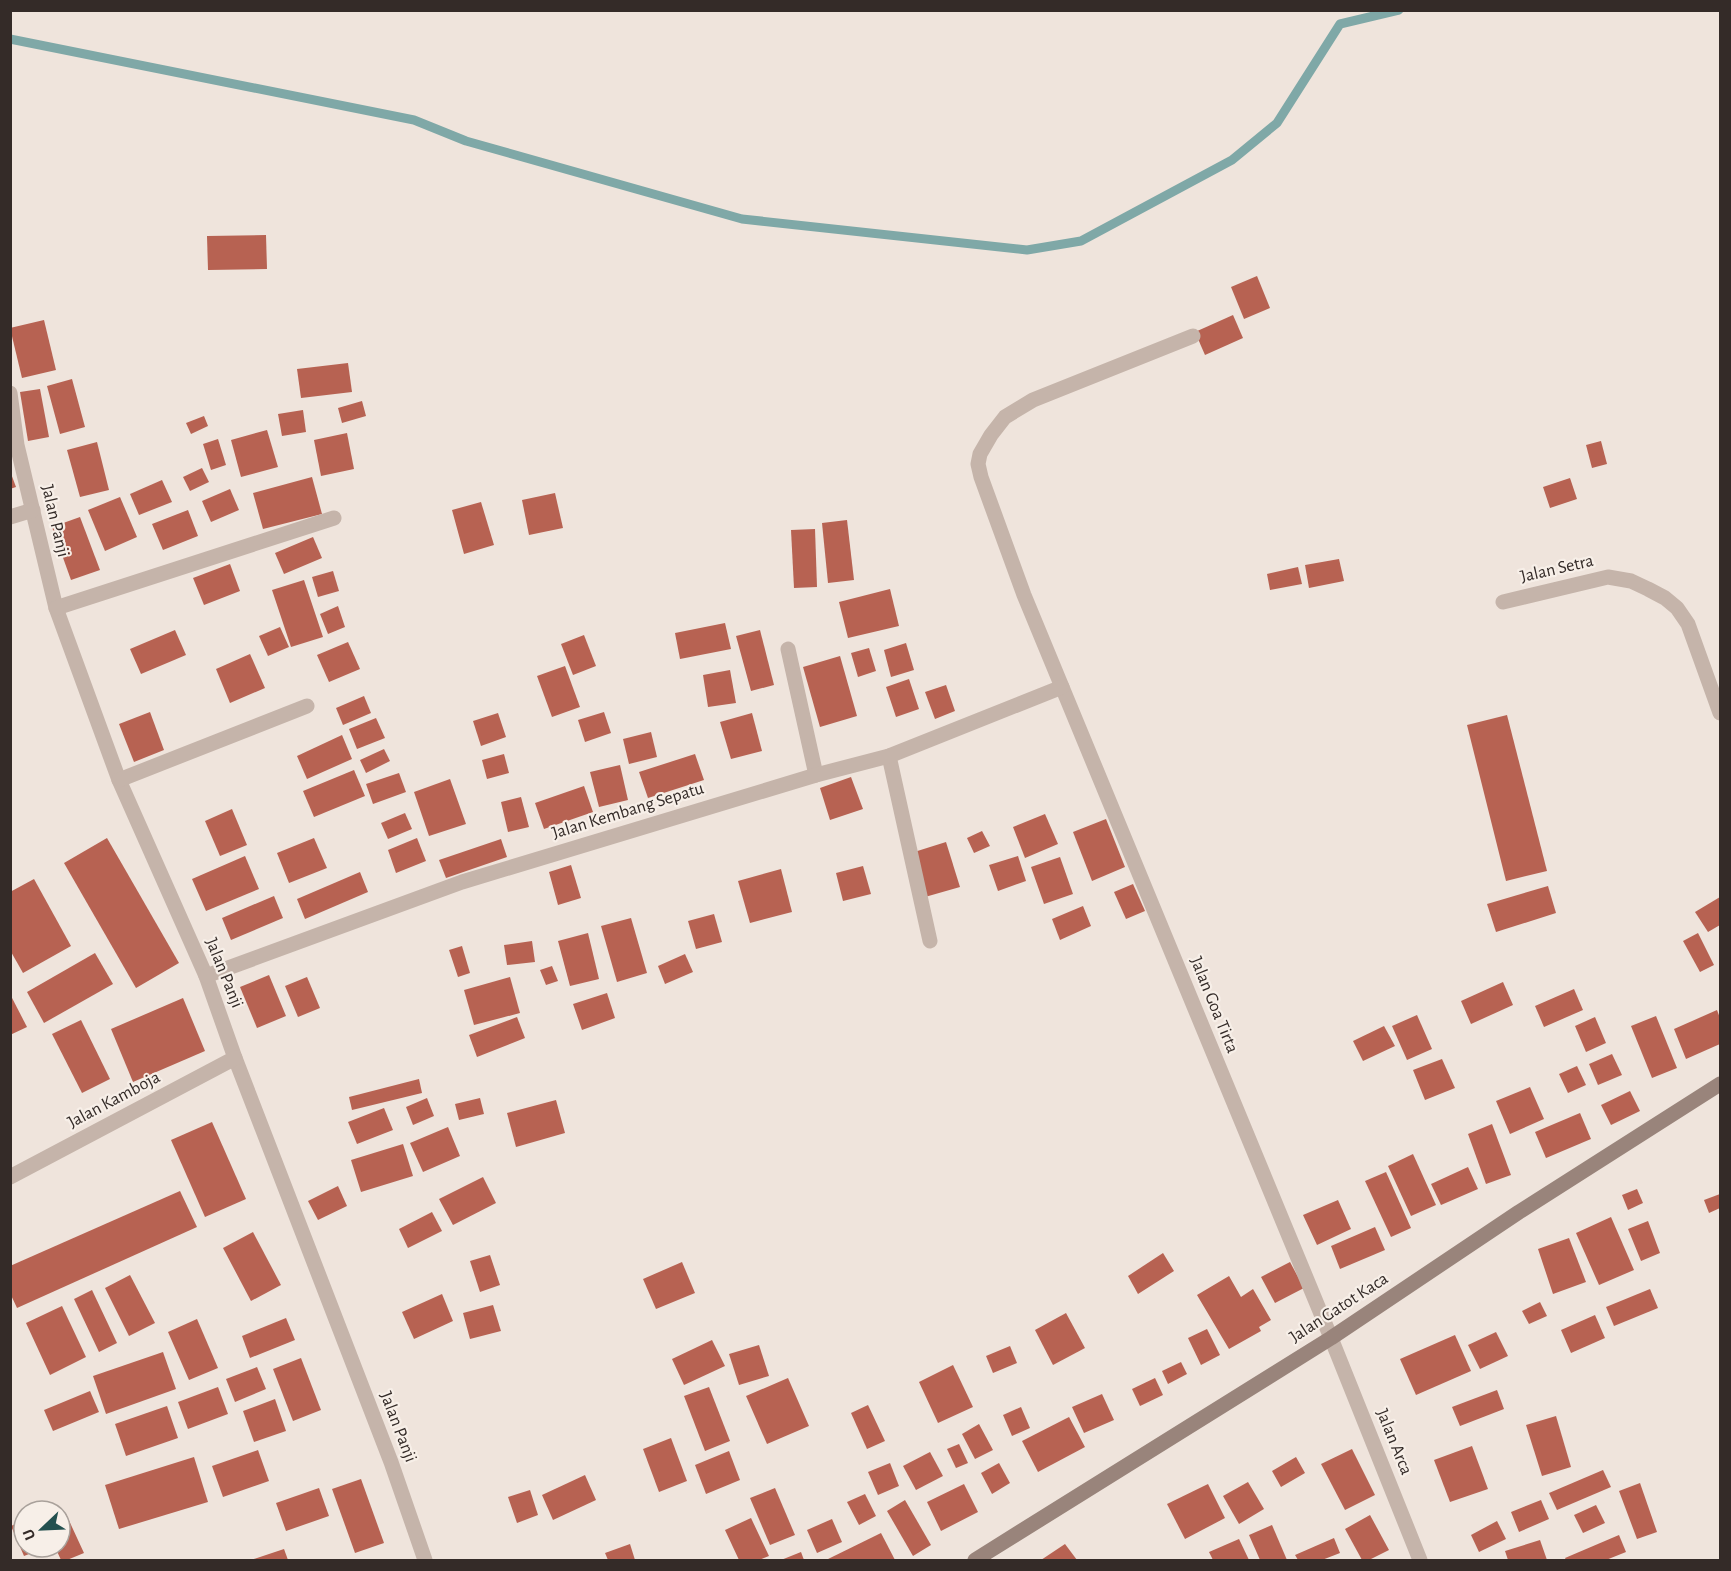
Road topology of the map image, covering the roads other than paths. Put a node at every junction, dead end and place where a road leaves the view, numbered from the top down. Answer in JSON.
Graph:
{"nodes":[{"id":1,"x":1193,"y":336,"type":"dead end"},
{"id":2,"x":10,"y":393,"type":"edge"},
{"id":3,"x":33,"y":510,"type":"junction"},
{"id":4,"x":10,"y":517,"type":"edge"},
{"id":5,"x":334,"y":518,"type":"dead end"},
{"id":6,"x":1503,"y":602,"type":"dead end"},
{"id":7,"x":56,"y":608,"type":"junction"},
{"id":8,"x":788,"y":649,"type":"dead end"},
{"id":9,"x":1062,"y":687,"type":"junction"},
{"id":10,"x":307,"y":706,"type":"dead end"},
{"id":11,"x":1720,"y":713,"type":"edge"},
{"id":12,"x":889,"y":756,"type":"junction"},
{"id":13,"x":816,"y":775,"type":"junction"},
{"id":14,"x":119,"y":780,"type":"junction"},
{"id":15,"x":930,"y":941,"type":"dead end"},
{"id":16,"x":206,"y":976,"type":"junction"},
{"id":17,"x":235,"y":1058,"type":"junction"},
{"id":18,"x":1720,"y":1084,"type":"edge"},
{"id":19,"x":10,"y":1177,"type":"edge"},
{"id":20,"x":1331,"y":1338,"type":"junction"},
{"id":21,"x":424,"y":1560,"type":"edge"},
{"id":22,"x":975,"y":1560,"type":"edge"},
{"id":23,"x":1420,"y":1560,"type":"edge"}],
"edges":[{"from":1,"to":9,"type":"street","name":"Jalan Goa Tirta"},
{"from":2,"to":3,"type":"street","name":"Jalan Panji"},
{"from":3,"to":4,"type":"street"},
{"from":3,"to":7,"type":"street","name":"Jalan Panji"},
{"from":5,"to":7,"type":"street"},
{"from":6,"to":11,"type":"street","name":"Jalan Setra"},
{"from":7,"to":14,"type":"street","name":"Jalan Panji"},
{"from":8,"to":13,"type":"street"},
{"from":9,"to":12,"type":"street","name":"Jalan Kembang Sepatu"},
{"from":9,"to":20,"type":"street","name":"Jalan Goa Tirta"},
{"from":10,"to":14,"type":"street"},
{"from":12,"to":13,"type":"street","name":"Jalan Kembang Sepatu"},
{"from":12,"to":15,"type":"street"},
{"from":13,"to":16,"type":"street","name":"Jalan Kembang Sepatu"},
{"from":14,"to":16,"type":"street","name":"Jalan Panji"},
{"from":16,"to":17,"type":"street","name":"Jalan Panji"},
{"from":17,"to":19,"type":"street","name":"Jalan Kamboja"},
{"from":17,"to":21,"type":"street","name":"Jalan Panji"},
{"from":18,"to":20,"type":"main road","name":"Jalan Gatot Kaca"},
{"from":20,"to":22,"type":"main road","name":"Jalan Gatot Kaca"},
{"from":20,"to":23,"type":"street","name":"Jalan Arca"}]}
